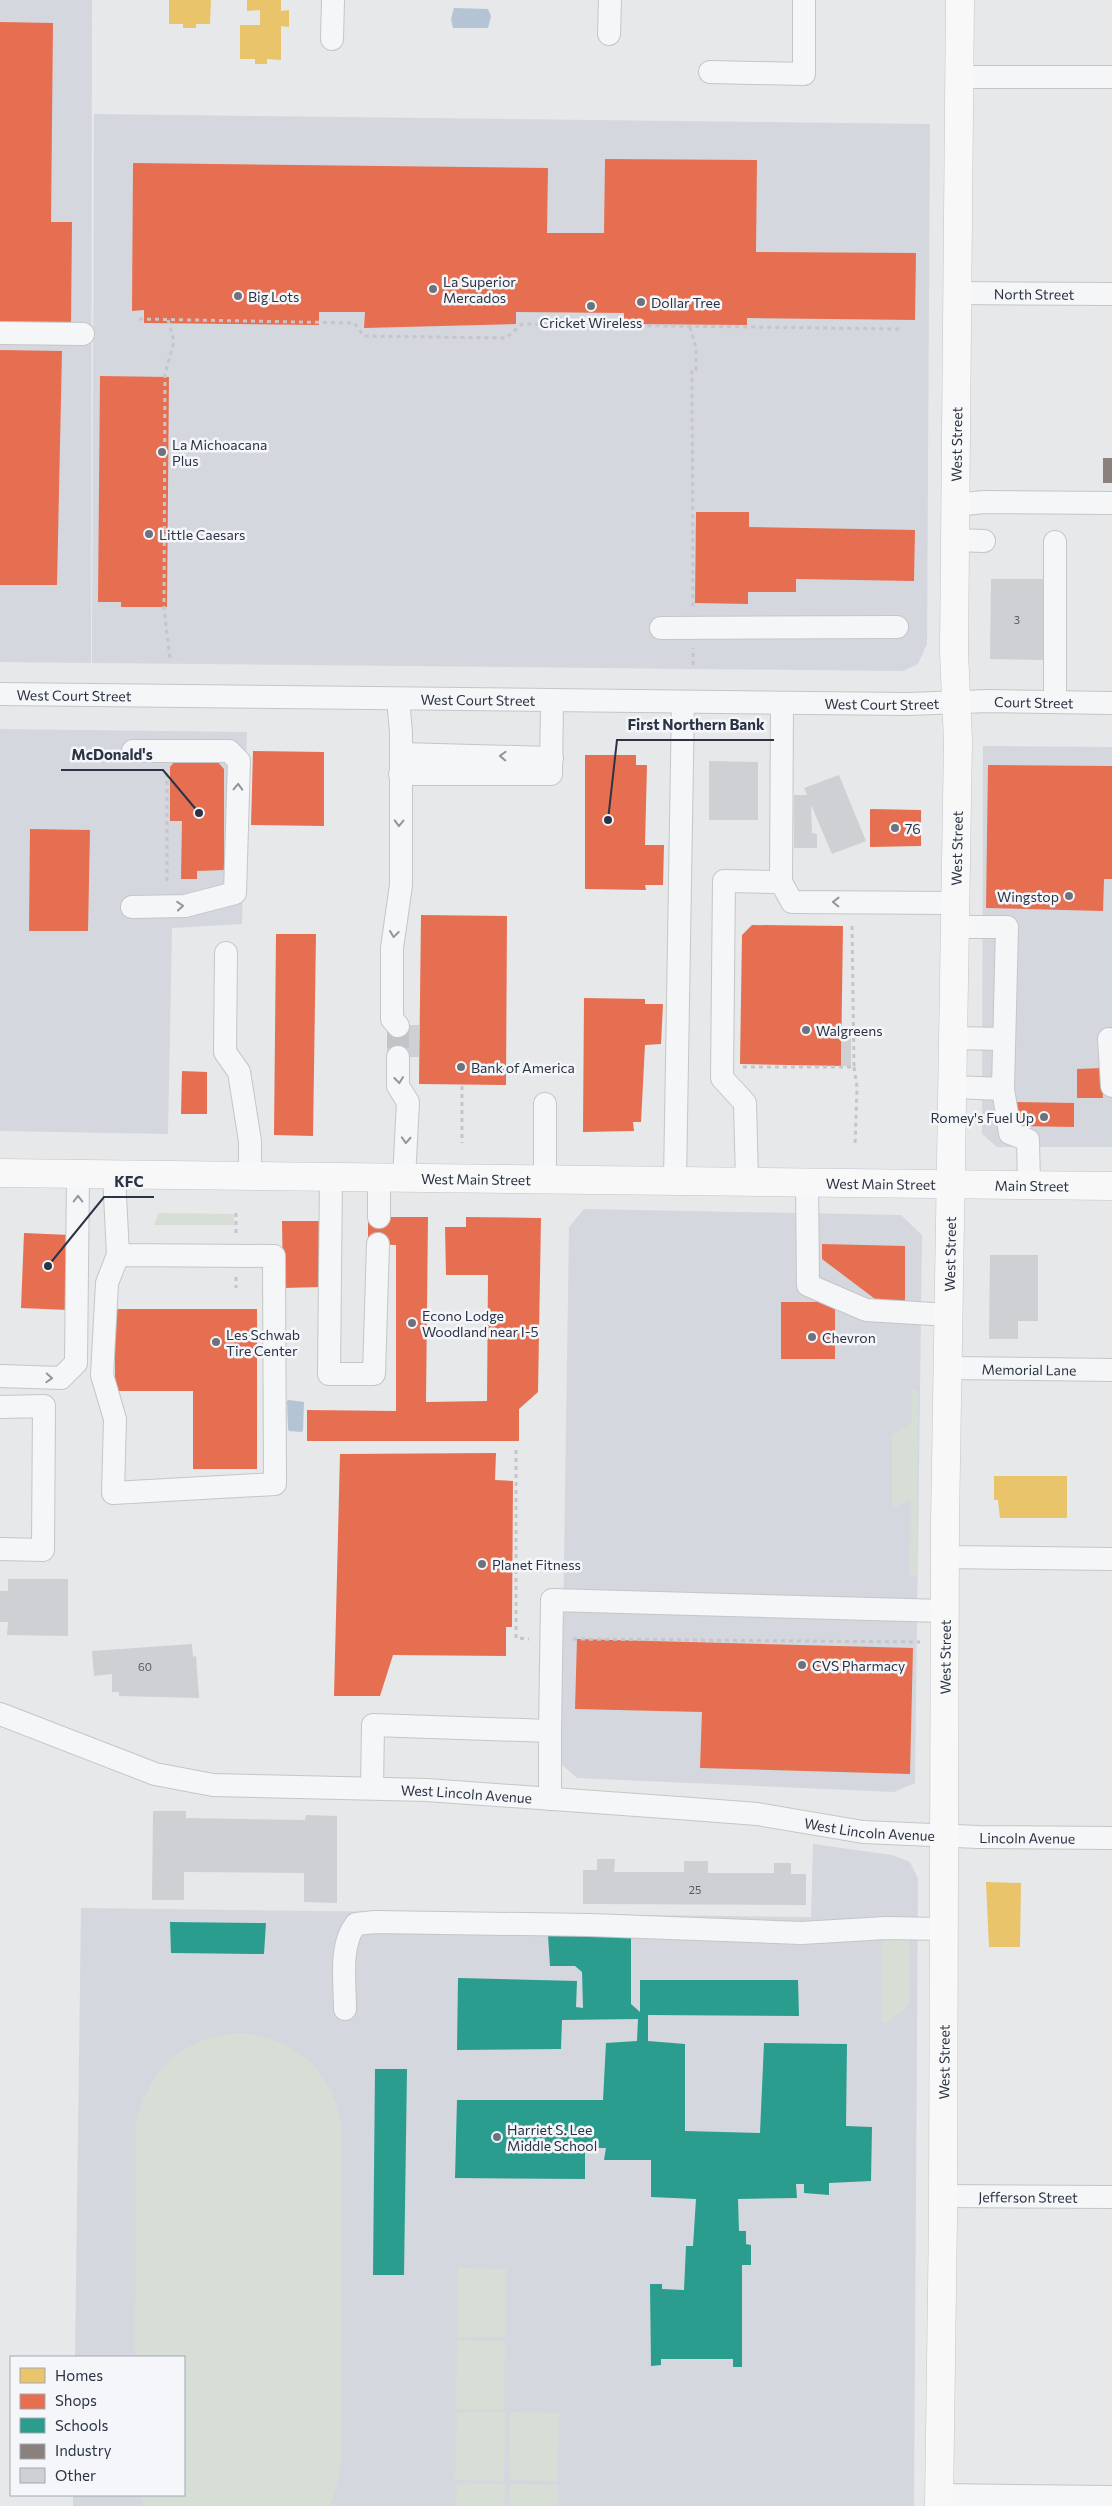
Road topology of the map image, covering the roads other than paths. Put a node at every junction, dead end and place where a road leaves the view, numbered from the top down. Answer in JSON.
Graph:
{"nodes":[{"id":1,"x":334,"y":0,"type":"edge"},
{"id":2,"x":610,"y":0,"type":"edge"},
{"id":3,"x":804,"y":0,"type":"edge"},
{"id":4,"x":960,"y":0,"type":"edge"},
{"id":5,"x":609,"y":34,"type":"dead end"},
{"id":6,"x":332,"y":40,"type":"dead end"},
{"id":7,"x":710,"y":72,"type":"dead end"},
{"id":8,"x":960,"y":77,"type":"junction"},
{"id":9,"x":1112,"y":77,"type":"edge"},
{"id":10,"x":958,"y":293,"type":"junction"},
{"id":11,"x":1112,"y":294,"type":"edge"},
{"id":12,"x":0,"y":333,"type":"edge"},
{"id":13,"x":83,"y":334,"type":"dead end"},
{"id":14,"x":1112,"y":503,"type":"edge"},
{"id":15,"x":956,"y":504,"type":"junction"},
{"id":16,"x":955,"y":540,"type":"junction"},
{"id":17,"x":984,"y":541,"type":"dead end"},
{"id":18,"x":1055,"y":542,"type":"dead end"},
{"id":19,"x":897,"y":627,"type":"dead end"},
{"id":20,"x":661,"y":628,"type":"dead end"},
{"id":21,"x":0,"y":694,"type":"edge"},
{"id":22,"x":398,"y":699,"type":"junction"},
{"id":23,"x":552,"y":700,"type":"junction"},
{"id":24,"x":683,"y":702,"type":"junction"},
{"id":25,"x":1055,"y":702,"type":"junction"},
{"id":26,"x":782,"y":703,"type":"junction"},
{"id":27,"x":956,"y":703,"type":"junction"},
{"id":28,"x":1112,"y":703,"type":"edge"},
{"id":29,"x":134,"y":751,"type":"dead end"},
{"id":30,"x":400,"y":764,"type":"junction"},
{"id":31,"x":781,"y":882,"type":"junction"},
{"id":32,"x":132,"y":907,"type":"dead end"},
{"id":33,"x":956,"y":915,"type":"junction"},
{"id":34,"x":226,"y":953,"type":"dead end"},
{"id":35,"x":398,"y":1026,"type":"tunnel mouth"},
{"id":36,"x":954,"y":1038,"type":"junction"},
{"id":37,"x":1004,"y":1039,"type":"junction"},
{"id":38,"x":1109,"y":1039,"type":"dead end"},
{"id":39,"x":398,"y":1056,"type":"tunnel mouth"},
{"id":40,"x":1112,"y":1086,"type":"edge"},
{"id":41,"x":953,"y":1087,"type":"junction"},
{"id":42,"x":1004,"y":1089,"type":"junction"},
{"id":43,"x":545,"y":1104,"type":"dead end"},
{"id":44,"x":0,"y":1174,"type":"edge"},
{"id":45,"x":78,"y":1174,"type":"junction"},
{"id":46,"x":114,"y":1175,"type":"junction"},
{"id":47,"x":250,"y":1175,"type":"junction"},
{"id":48,"x":331,"y":1177,"type":"junction"},
{"id":49,"x":391,"y":1178,"type":"junction"},
{"id":50,"x":544,"y":1180,"type":"junction"},
{"id":51,"x":675,"y":1181,"type":"junction"},
{"id":52,"x":747,"y":1182,"type":"junction"},
{"id":53,"x":807,"y":1182,"type":"junction"},
{"id":54,"x":952,"y":1184,"type":"junction"},
{"id":55,"x":1029,"y":1185,"type":"junction"},
{"id":56,"x":1112,"y":1186,"type":"edge"},
{"id":57,"x":379,"y":1217,"type":"dead end"},
{"id":58,"x":378,"y":1244,"type":"dead end"},
{"id":59,"x":118,"y":1256,"type":"junction"},
{"id":60,"x":950,"y":1315,"type":"junction"},
{"id":61,"x":948,"y":1368,"type":"junction"},
{"id":62,"x":1112,"y":1370,"type":"edge"},
{"id":63,"x":0,"y":1376,"type":"edge"},
{"id":64,"x":0,"y":1407,"type":"edge"},
{"id":65,"x":0,"y":1549,"type":"edge"},
{"id":66,"x":945,"y":1557,"type":"junction"},
{"id":67,"x":1112,"y":1559,"type":"edge"},
{"id":68,"x":944,"y":1611,"type":"junction"},
{"id":69,"x":0,"y":1714,"type":"edge"},
{"id":70,"x":550,"y":1730,"type":"junction"},
{"id":71,"x":372,"y":1788,"type":"junction"},
{"id":72,"x":550,"y":1798,"type":"junction"},
{"id":73,"x":943,"y":1836,"type":"junction"},
{"id":74,"x":1112,"y":1838,"type":"edge"},
{"id":75,"x":943,"y":1929,"type":"junction"},
{"id":76,"x":345,"y":2008,"type":"dead end"},
{"id":77,"x":943,"y":2196,"type":"junction"},
{"id":78,"x":1112,"y":2197,"type":"edge"},
{"id":79,"x":1112,"y":2497,"type":"edge"},
{"id":80,"x":939,"y":2501,"type":"edge"}],
"edges":[{"from":1,"to":6,"type":"street"},
{"from":2,"to":5,"type":"street"},
{"from":3,"to":7,"type":"street"},
{"from":4,"to":8,"type":"main road","name":"West Street"},
{"from":8,"to":9,"type":"street"},
{"from":8,"to":10,"type":"main road","name":"West Street"},
{"from":10,"to":11,"type":"street","name":"North Street"},
{"from":10,"to":15,"type":"main road","name":"West Street"},
{"from":12,"to":13,"type":"street"},
{"from":14,"to":15,"type":"street"},
{"from":15,"to":16,"type":"main road","name":"West Street"},
{"from":16,"to":17,"type":"street"},
{"from":16,"to":27,"type":"main road","name":"West Street"},
{"from":18,"to":25,"type":"street"},
{"from":19,"to":20,"type":"street"},
{"from":21,"to":22,"type":"street","name":"West Court Street"},
{"from":22,"to":23,"type":"street","name":"West Court Street"},
{"from":22,"to":30,"type":"street"},
{"from":23,"to":24,"type":"street","name":"West Court Street"},
{"from":23,"to":30,"type":"street"},
{"from":24,"to":26,"type":"street","name":"West Court Street"},
{"from":24,"to":51,"type":"street"},
{"from":25,"to":27,"type":"street","name":"Court Street"},
{"from":25,"to":28,"type":"street","name":"Court Street"},
{"from":26,"to":27,"type":"street","name":"West Court Street"},
{"from":26,"to":31,"type":"street"},
{"from":27,"to":33,"type":"main road","name":"West Street"},
{"from":32,"to":29,"type":"street","one_way":true},
{"from":30,"to":35,"type":"street","one_way":true},
{"from":33,"to":31,"type":"street","one_way":true},
{"from":31,"to":52,"type":"street"},
{"from":33,"to":36,"type":"main road","name":"West Street"},
{"from":33,"to":37,"type":"street"},
{"from":34,"to":47,"type":"street"},
{"from":36,"to":37,"type":"street"},
{"from":36,"to":41,"type":"main road","name":"West Street"},
{"from":37,"to":42,"type":"street"},
{"from":38,"to":40,"type":"street"},
{"from":39,"to":49,"type":"street","one_way":true},
{"from":41,"to":42,"type":"street"},
{"from":41,"to":54,"type":"main road","name":"West Street"},
{"from":42,"to":55,"type":"street"},
{"from":43,"to":50,"type":"street"},
{"from":44,"to":45,"type":"main road","name":"West Main Street"},
{"from":45,"to":46,"type":"main road","name":"West Main Street"},
{"from":63,"to":45,"type":"street","one_way":true},
{"from":46,"to":47,"type":"main road","name":"West Main Street"},
{"from":46,"to":59,"type":"street"},
{"from":47,"to":48,"type":"main road","name":"West Main Street"},
{"from":48,"to":49,"type":"main road","name":"West Main Street"},
{"from":48,"to":58,"type":"street"},
{"from":49,"to":50,"type":"main road","name":"West Main Street"},
{"from":49,"to":57,"type":"street"},
{"from":50,"to":51,"type":"main road","name":"West Main Street"},
{"from":51,"to":52,"type":"main road","name":"West Main Street"},
{"from":52,"to":53,"type":"main road","name":"West Main Street"},
{"from":53,"to":54,"type":"main road","name":"West Main Street"},
{"from":53,"to":60,"type":"street"},
{"from":54,"to":55,"type":"main road","name":"Main Street"},
{"from":54,"to":60,"type":"main road","name":"West Street"},
{"from":55,"to":56,"type":"main road","name":"Main Street"},
{"from":59,"to":59,"type":"street"},
{"from":60,"to":61,"type":"main road","name":"West Street"},
{"from":61,"to":62,"type":"street","name":"Memorial Lane"},
{"from":61,"to":66,"type":"main road","name":"West Street"},
{"from":64,"to":65,"type":"street"},
{"from":66,"to":67,"type":"street"},
{"from":66,"to":68,"type":"main road","name":"West Street"},
{"from":68,"to":70,"type":"street"},
{"from":68,"to":73,"type":"main road","name":"West Street"},
{"from":69,"to":71,"type":"street","name":"West Lincoln Avenue"},
{"from":70,"to":71,"type":"street"},
{"from":70,"to":72,"type":"street"},
{"from":71,"to":72,"type":"street","name":"West Lincoln Avenue"},
{"from":72,"to":73,"type":"street","name":"West Lincoln Avenue"},
{"from":73,"to":74,"type":"street","name":"Lincoln Avenue"},
{"from":73,"to":75,"type":"main road","name":"West Street"},
{"from":75,"to":76,"type":"street"},
{"from":75,"to":77,"type":"main road","name":"West Street"},
{"from":77,"to":78,"type":"street","name":"Jefferson Street"},
{"from":77,"to":80,"type":"main road","name":"West Street"},
{"from":79,"to":80,"type":"street"}]}
